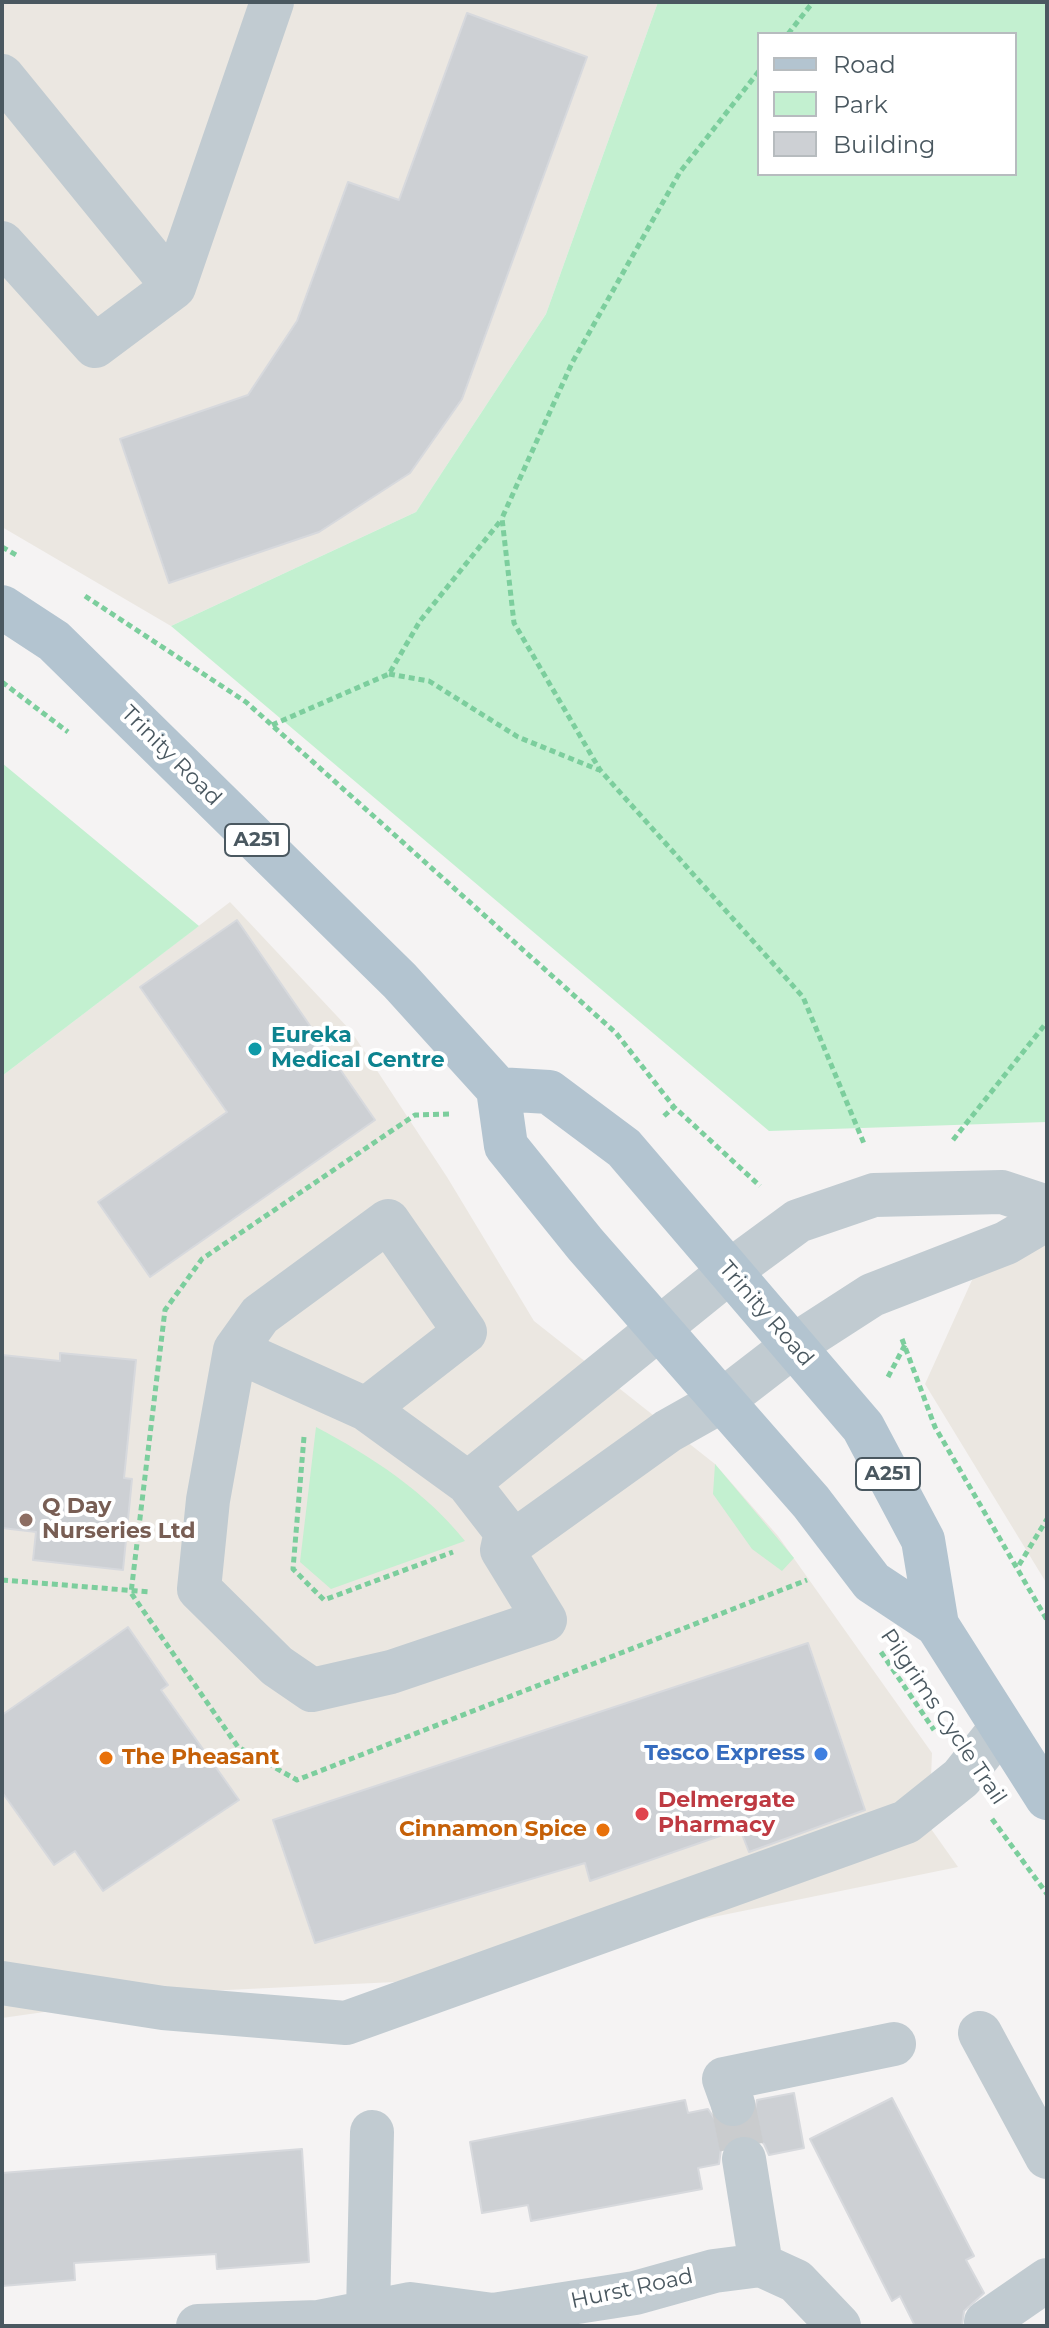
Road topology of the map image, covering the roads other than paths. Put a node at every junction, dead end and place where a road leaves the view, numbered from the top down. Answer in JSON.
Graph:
{"nodes":[{"id":1,"x":272,"y":2,"type":"edge"},
{"id":2,"x":2,"y":76,"type":"edge"},
{"id":3,"x":2,"y":243,"type":"edge"},
{"id":4,"x":174,"y":287,"type":"junction"},
{"id":5,"x":2,"y":607,"type":"edge"},
{"id":6,"x":498,"y":1089,"type":"junction"},
{"id":7,"x":1047,"y":1207,"type":"edge"},
{"id":8,"x":1047,"y":1219,"type":"edge"},
{"id":9,"x":730,"y":1271,"type":"junction"},
{"id":10,"x":657,"y":1330,"type":"junction"},
{"id":11,"x":793,"y":1346,"type":"junction"},
{"id":12,"x":235,"y":1350,"type":"junction"},
{"id":13,"x":723,"y":1400,"type":"junction"},
{"id":14,"x":366,"y":1409,"type":"junction"},
{"id":15,"x":468,"y":1483,"type":"junction"},
{"id":16,"x":504,"y":1541,"type":"junction"},
{"id":17,"x":937,"y":1625,"type":"junction"},
{"id":18,"x":1001,"y":1728,"type":"junction"},
{"id":19,"x":1047,"y":1798,"type":"edge"},
{"id":20,"x":2,"y":1983,"type":"edge"},
{"id":21,"x":980,"y":2033,"type":"dead end"},
{"id":22,"x":894,"y":2044,"type":"dead end"},
{"id":23,"x":733,"y":2104,"type":"tunnel mouth"},
{"id":24,"x":372,"y":2132,"type":"dead end"},
{"id":25,"x":1047,"y":2157,"type":"edge"},
{"id":26,"x":744,"y":2159,"type":"tunnel mouth"},
{"id":27,"x":761,"y":2265,"type":"junction"},
{"id":28,"x":1047,"y":2280,"type":"edge"},
{"id":29,"x":368,"y":2312,"type":"junction"},
{"id":30,"x":493,"y":2320,"type":"edge"},
{"id":31,"x":986,"y":2322,"type":"dead end"},
{"id":32,"x":208,"y":2325,"type":"edge"},
{"id":33,"x":839,"y":2326,"type":"edge"}],
"edges":[{"from":1,"to":4,"type":"street"},
{"from":2,"to":4,"type":"street"},
{"from":3,"to":4,"type":"street"},
{"from":5,"to":6,"type":"main road","name":"Trinity Road","number":"A251"},
{"from":6,"to":9,"type":"main road","name":"Trinity Road","number":"A251"},
{"from":6,"to":10,"type":"main road","name":"Trinity Road","number":"A251"},
{"from":7,"to":9,"type":"street"},
{"from":8,"to":11,"type":"street"},
{"from":9,"to":10,"type":"street"},
{"from":9,"to":11,"type":"main road","name":"Trinity Road","number":"A251"},
{"from":10,"to":13,"type":"main road","name":"Trinity Road","number":"A251"},
{"from":10,"to":15,"type":"street"},
{"from":11,"to":13,"type":"street"},
{"from":11,"to":17,"type":"main road","name":"Trinity Road","number":"A251"},
{"from":12,"to":14,"type":"street"},
{"from":12,"to":14,"type":"street"},
{"from":12,"to":16,"type":"street"},
{"from":13,"to":16,"type":"street"},
{"from":13,"to":17,"type":"main road","name":"Trinity Road","number":"A251"},
{"from":14,"to":15,"type":"street"},
{"from":15,"to":16,"type":"street"},
{"from":17,"to":18,"type":"main road","name":"Trinity Road","number":"A251"},
{"from":18,"to":19,"type":"main road","name":"Trinity Road","number":"A251"},
{"from":18,"to":20,"type":"street"},
{"from":21,"to":25,"type":"street"},
{"from":22,"to":23,"type":"street"},
{"from":24,"to":29,"type":"street"},
{"from":26,"to":27,"type":"street"},
{"from":27,"to":30,"type":"street","name":"Hurst Road"},
{"from":27,"to":33,"type":"street"},
{"from":28,"to":31,"type":"street"},
{"from":29,"to":30,"type":"street","name":"Hurst Road"},
{"from":29,"to":32,"type":"street","name":"Hurst Road"}]}
